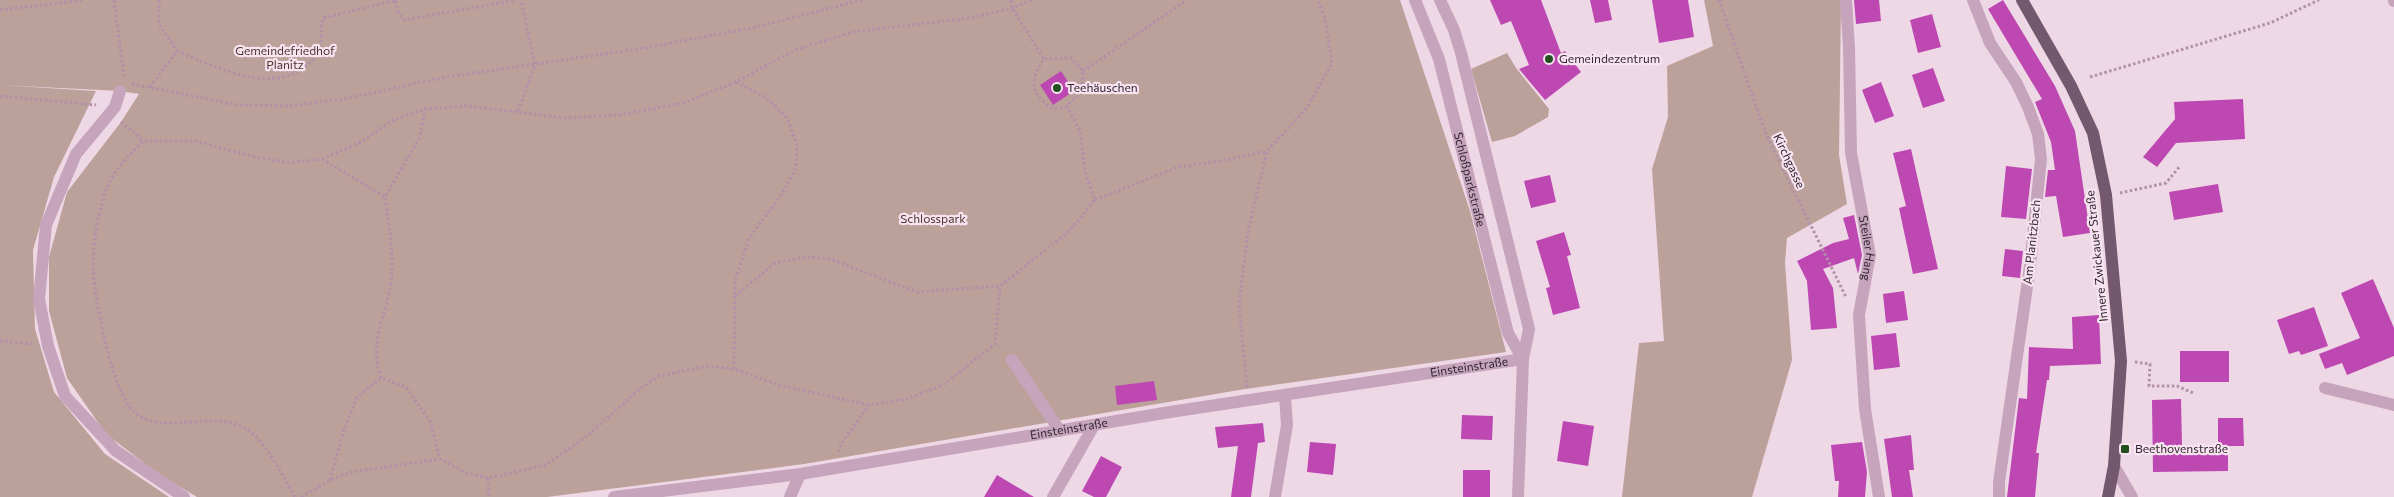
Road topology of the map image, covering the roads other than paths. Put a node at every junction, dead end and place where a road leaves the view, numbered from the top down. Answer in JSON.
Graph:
{"nodes":[{"id":1,"x":1415,"y":0,"type":"edge"},
{"id":2,"x":1440,"y":0,"type":"edge"},
{"id":3,"x":1846,"y":0,"type":"edge"},
{"id":4,"x":1973,"y":0,"type":"edge"},
{"id":5,"x":2022,"y":0,"type":"edge"},
{"id":6,"x":120,"y":91,"type":"dead end"},
{"id":7,"x":1523,"y":358,"type":"junction"},
{"id":8,"x":1012,"y":360,"type":"dead end"},
{"id":9,"x":2325,"y":388,"type":"dead end"},
{"id":10,"x":1285,"y":396,"type":"junction"},
{"id":11,"x":2394,"y":405,"type":"edge"},
{"id":12,"x":1092,"y":426,"type":"junction"},
{"id":13,"x":1060,"y":431,"type":"junction"},
{"id":14,"x":2114,"y":466,"type":"junction"},
{"id":15,"x":800,"y":474,"type":"junction"},
{"id":16,"x":184,"y":497,"type":"edge"},
{"id":17,"x":614,"y":497,"type":"edge"},
{"id":18,"x":790,"y":497,"type":"edge"},
{"id":19,"x":1053,"y":497,"type":"edge"},
{"id":20,"x":1275,"y":497,"type":"edge"},
{"id":21,"x":1518,"y":497,"type":"edge"},
{"id":22,"x":1879,"y":497,"type":"edge"},
{"id":23,"x":1999,"y":497,"type":"edge"},
{"id":24,"x":2108,"y":497,"type":"edge"},
{"id":25,"x":2132,"y":497,"type":"edge"}],
"edges":[{"from":1,"to":7,"type":"street","name":"Schloßparkstraße"},
{"from":2,"to":7,"type":"street","name":"Schloßparkstraße"},
{"from":3,"to":22,"type":"street","name":"Steiler Hang"},
{"from":4,"to":23,"type":"street","name":"Am Planitzbach"},
{"from":5,"to":14,"type":"main road","name":"Innere Zwickauer Straße"},
{"from":6,"to":16,"type":"street"},
{"from":7,"to":10,"type":"street","name":"Einsteinstraße"},
{"from":7,"to":21,"type":"street","name":"Schloßparkstraße"},
{"from":8,"to":13,"type":"street"},
{"from":9,"to":11,"type":"street"},
{"from":10,"to":12,"type":"street","name":"Einsteinstraße"},
{"from":10,"to":20,"type":"street"},
{"from":12,"to":13,"type":"street","name":"Einsteinstraße"},
{"from":12,"to":19,"type":"street"},
{"from":13,"to":15,"type":"street","name":"Einsteinstraße"},
{"from":14,"to":24,"type":"main road","name":"Innere Zwickauer Straße"},
{"from":14,"to":25,"type":"street"},
{"from":15,"to":17,"type":"street","name":"Einsteinstraße"},
{"from":15,"to":18,"type":"street"}]}
